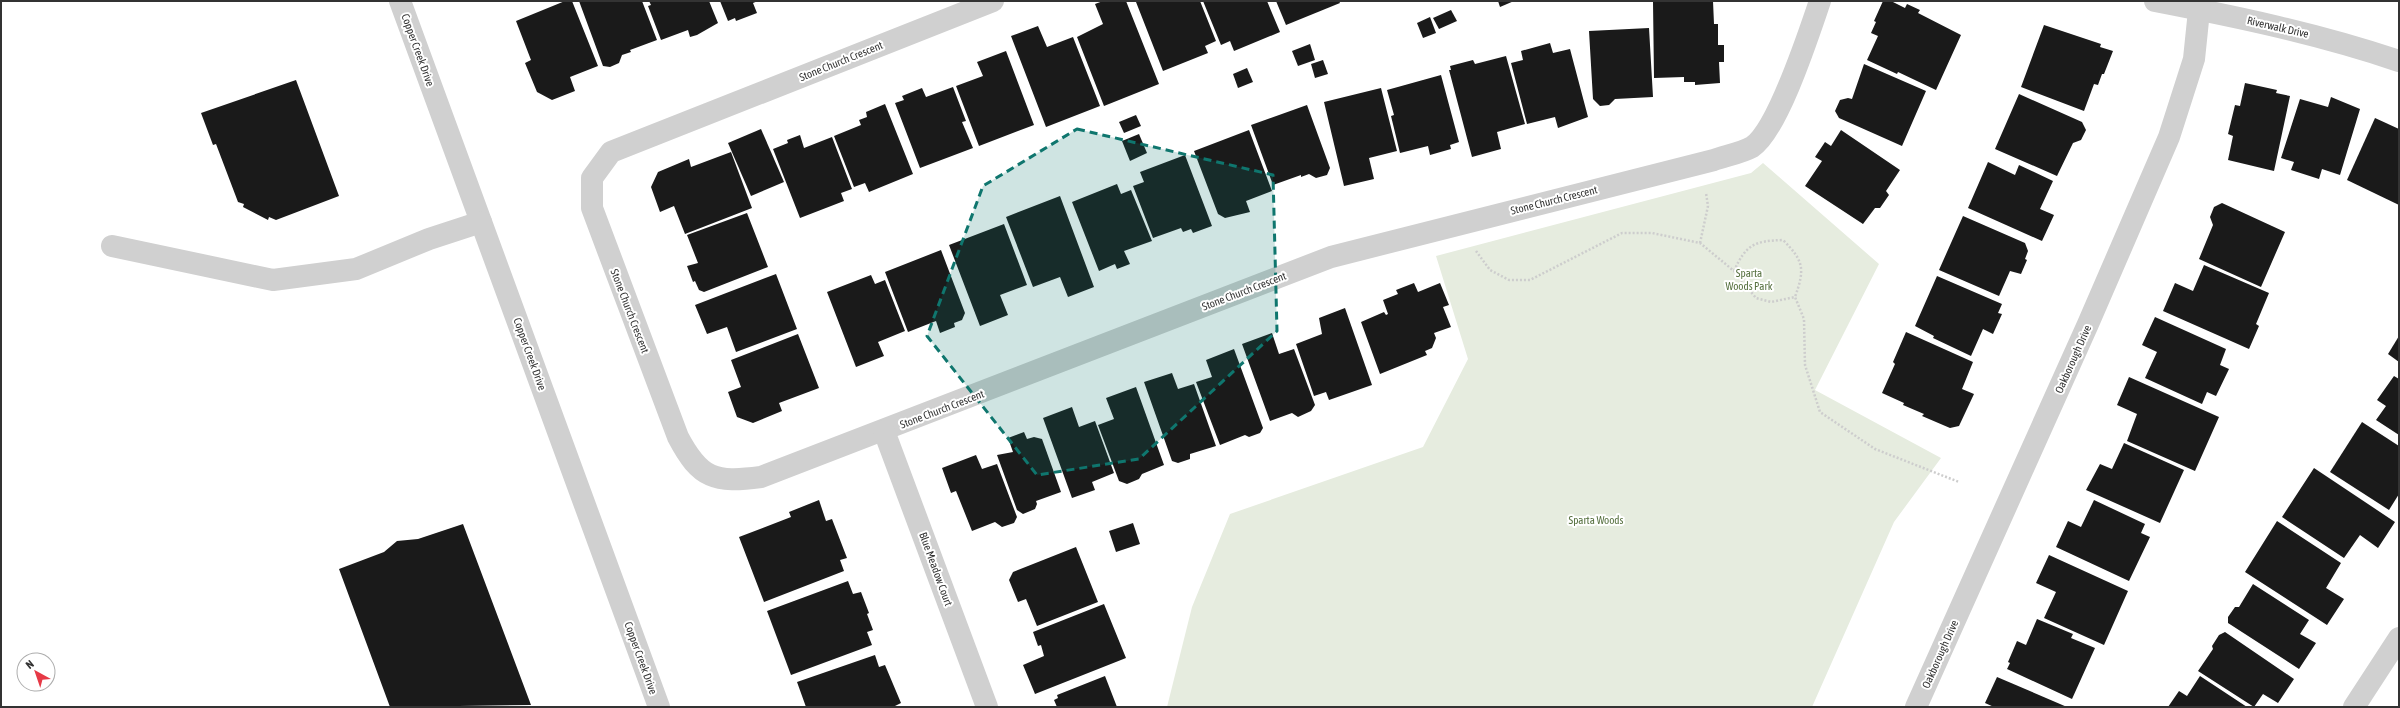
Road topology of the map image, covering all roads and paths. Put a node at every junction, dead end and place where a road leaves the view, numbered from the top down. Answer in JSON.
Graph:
{"nodes":[{"id":1,"x":400,"y":1,"type":"edge"},
{"id":2,"x":993,"y":1,"type":"edge"},
{"id":3,"x":1820,"y":1,"type":"edge"},
{"id":4,"x":2155,"y":1,"type":"edge"},
{"id":5,"x":2200,"y":5,"type":"edge"},
{"id":6,"x":2399,"y":61,"type":"edge"},
{"id":7,"x":1706,"y":190,"type":"dead end"},
{"id":8,"x":481,"y":222,"type":"junction"},
{"id":9,"x":1700,"y":243,"type":"junction"},
{"id":10,"x":112,"y":246,"type":"dead end"},
{"id":11,"x":1475,"y":249,"type":"dead end"},
{"id":12,"x":1734,"y":271,"type":"junction"},
{"id":13,"x":1795,"y":297,"type":"junction"},
{"id":14,"x":884,"y":431,"type":"junction"},
{"id":15,"x":1958,"y":482,"type":"dead end"},
{"id":16,"x":2399,"y":638,"type":"edge"},
{"id":17,"x":659,"y":707,"type":"edge"},
{"id":18,"x":987,"y":707,"type":"edge"},
{"id":19,"x":1916,"y":707,"type":"edge"},
{"id":20,"x":2354,"y":707,"type":"edge"}],
"edges":[{"from":1,"to":8,"type":"street","name":"Copper Creek Drive"},
{"from":2,"to":14,"type":"street","name":"Stone Church Crescent"},
{"from":3,"to":14,"type":"street","name":"Stone Church Crescent"},
{"from":4,"to":5,"type":"street","name":"Riverwalk Drive"},
{"from":5,"to":6,"type":"street","name":"Riverwalk Drive"},
{"from":5,"to":19,"type":"street","name":"Oakborough Drive"},
{"from":7,"to":9,"type":"path"},
{"from":8,"to":10,"type":"street"},
{"from":8,"to":17,"type":"street","name":"Copper Creek Drive"},
{"from":9,"to":11,"type":"path"},
{"from":9,"to":12,"type":"path"},
{"from":12,"to":13,"type":"path"},
{"from":12,"to":13,"type":"path"},
{"from":13,"to":15,"type":"path"},
{"from":14,"to":18,"type":"street","name":"Blue Meadow Court"},
{"from":16,"to":20,"type":"street"}]}
